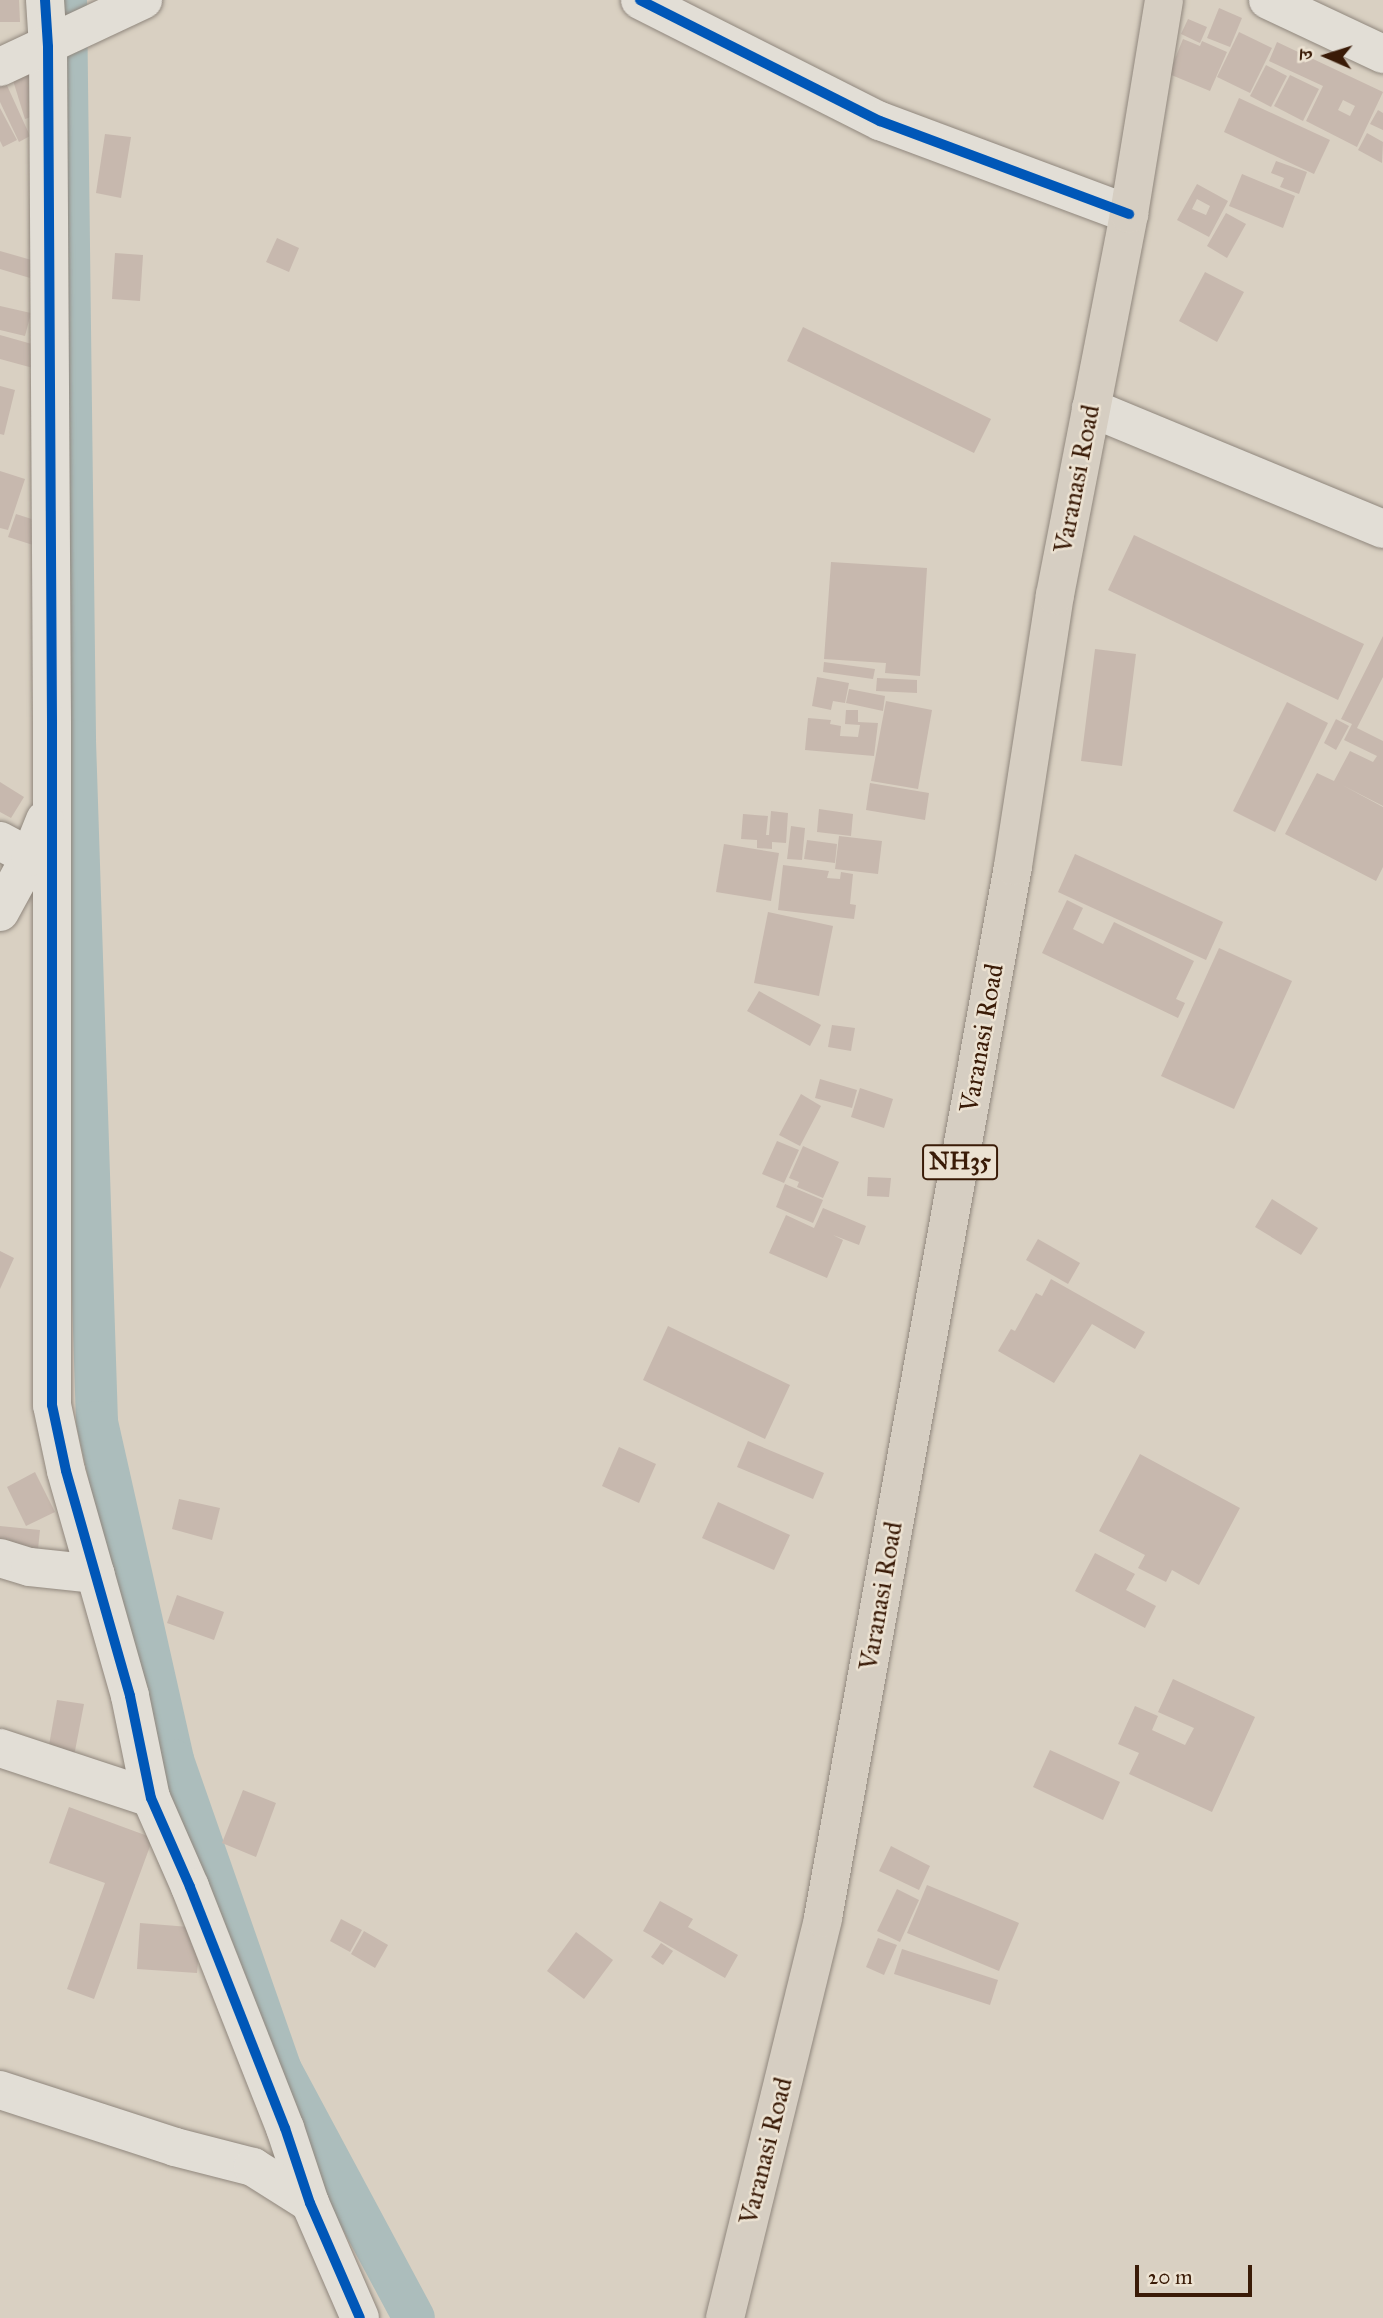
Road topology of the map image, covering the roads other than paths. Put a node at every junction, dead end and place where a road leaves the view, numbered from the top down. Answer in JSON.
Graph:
{"nodes":[{"id":1,"x":45,"y":0,"type":"edge"},
{"id":2,"x":143,"y":0,"type":"edge"},
{"id":3,"x":640,"y":0,"type":"edge"},
{"id":4,"x":1164,"y":0,"type":"edge"},
{"id":5,"x":1268,"y":0,"type":"edge"},
{"id":6,"x":50,"y":45,"type":"junction"},
{"id":7,"x":1383,"y":54,"type":"edge"},
{"id":8,"x":0,"y":67,"type":"edge"},
{"id":9,"x":1129,"y":214,"type":"junction"},
{"id":10,"x":1091,"y":408,"type":"junction"},
{"id":11,"x":1383,"y":529,"type":"edge"},
{"id":12,"x":50,"y":808,"type":"junction"},
{"id":13,"x":15,"y":849,"type":"edge"},
{"id":14,"x":0,"y":912,"type":"edge"},
{"id":15,"x":0,"y":1558,"type":"edge"},
{"id":16,"x":96,"y":1574,"type":"junction"},
{"id":17,"x":0,"y":1748,"type":"edge"},
{"id":18,"x":151,"y":1798,"type":"junction"},
{"id":19,"x":0,"y":2090,"type":"edge"},
{"id":20,"x":310,"y":2203,"type":"junction"},
{"id":21,"x":360,"y":2318,"type":"edge"},
{"id":22,"x":725,"y":2318,"type":"edge"}],
"edges":[{"from":1,"to":6,"type":"street"},
{"from":2,"to":6,"type":"street"},
{"from":3,"to":9,"type":"street"},
{"from":4,"to":9,"type":"highway","name":"Varanasi Road","number":"NH35"},
{"from":5,"to":7,"type":"street"},
{"from":6,"to":8,"type":"street"},
{"from":6,"to":12,"type":"street"},
{"from":9,"to":10,"type":"highway","name":"Varanasi Road","number":"NH35"},
{"from":10,"to":11,"type":"street"},
{"from":10,"to":22,"type":"highway","name":"Varanasi Road","number":"NH35"},
{"from":12,"to":13,"type":"street"},
{"from":12,"to":16,"type":"street"},
{"from":13,"to":14,"type":"street"},
{"from":15,"to":16,"type":"street"},
{"from":16,"to":18,"type":"street"},
{"from":17,"to":18,"type":"street"},
{"from":18,"to":20,"type":"street"},
{"from":19,"to":20,"type":"street"},
{"from":20,"to":21,"type":"street"}]}
